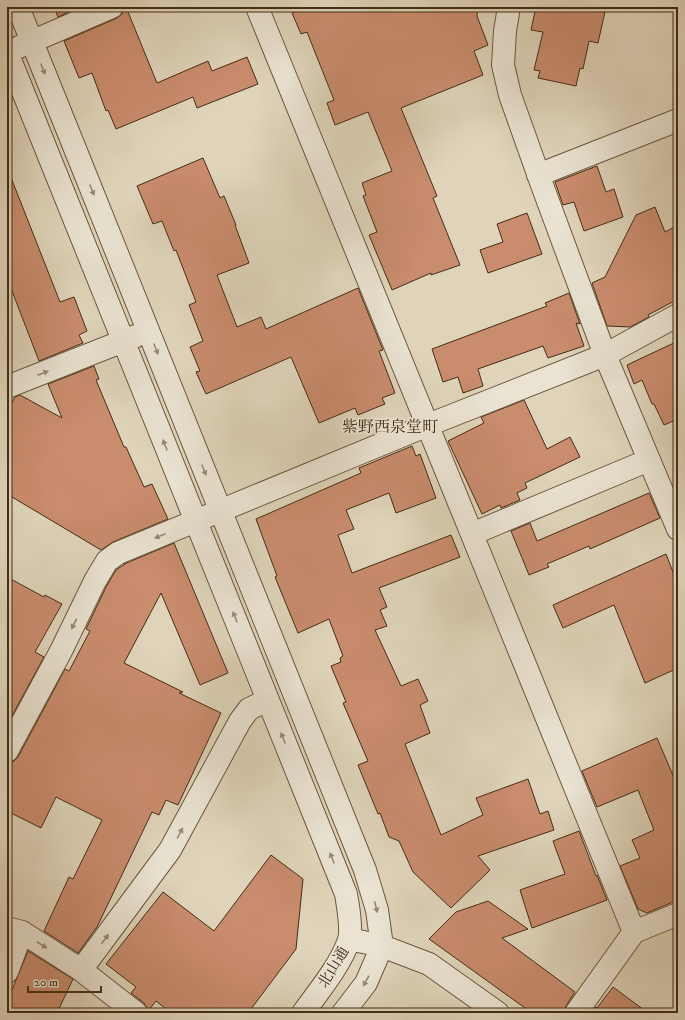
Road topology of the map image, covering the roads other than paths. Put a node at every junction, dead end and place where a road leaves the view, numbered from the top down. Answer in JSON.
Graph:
{"nodes":[{"id":1,"x":18,"y":7,"type":"edge"},
{"id":2,"x":112,"y":7,"type":"edge"},
{"id":3,"x":257,"y":7,"type":"edge"},
{"id":4,"x":509,"y":7,"type":"edge"},
{"id":5,"x":32,"y":42,"type":"junction"},
{"id":6,"x":7,"y":52,"type":"edge"},
{"id":7,"x":678,"y":120,"type":"edge"},
{"id":8,"x":538,"y":175,"type":"junction"},
{"id":9,"x":678,"y":315,"type":"edge"},
{"id":10,"x":148,"y":330,"type":"junction"},
{"id":11,"x":123,"y":342,"type":"junction"},
{"id":12,"x":605,"y":355,"type":"junction"},
{"id":13,"x":7,"y":387,"type":"edge"},
{"id":14,"x":428,"y":425,"type":"junction"},
{"id":15,"x":649,"y":460,"type":"junction"},
{"id":16,"x":221,"y":511,"type":"junction"},
{"id":17,"x":196,"y":521,"type":"junction"},
{"id":18,"x":678,"y":529,"type":"edge"},
{"id":19,"x":472,"y":534,"type":"junction"},
{"id":20,"x":258,"y":704,"type":"junction"},
{"id":21,"x":7,"y":751,"type":"edge"},
{"id":22,"x":678,"y":914,"type":"edge"},
{"id":23,"x":15,"y":930,"type":"edge"},
{"id":24,"x":634,"y":932,"type":"junction"},
{"id":25,"x":349,"y":939,"type":"junction"},
{"id":26,"x":382,"y":946,"type":"junction"},
{"id":27,"x":81,"y":970,"type":"junction"},
{"id":28,"x":7,"y":972,"type":"edge"},
{"id":29,"x":136,"y":1013,"type":"edge"},
{"id":30,"x":302,"y":1013,"type":"edge"},
{"id":31,"x":343,"y":1013,"type":"edge"},
{"id":32,"x":498,"y":1013,"type":"edge"},
{"id":33,"x":576,"y":1013,"type":"edge"}],
"edges":[{"from":1,"to":5,"type":"street"},
{"from":2,"to":5,"type":"street"},
{"from":3,"to":14,"type":"street"},
{"from":4,"to":8,"type":"street"},
{"from":5,"to":6,"type":"street"},
{"from":5,"to":10,"type":"street","one_way":true},
{"from":6,"to":11,"type":"street"},
{"from":7,"to":8,"type":"street"},
{"from":8,"to":12,"type":"street"},
{"from":9,"to":12,"type":"street"},
{"from":10,"to":11,"type":"street"},
{"from":10,"to":16,"type":"street","one_way":true},
{"from":13,"to":11,"type":"street","one_way":true},
{"from":17,"to":11,"type":"street","one_way":true},
{"from":12,"to":14,"type":"street"},
{"from":12,"to":15,"type":"street"},
{"from":14,"to":16,"type":"street"},
{"from":14,"to":19,"type":"street"},
{"from":15,"to":18,"type":"street"},
{"from":15,"to":19,"type":"street"},
{"from":16,"to":17,"type":"street"},
{"from":16,"to":26,"type":"street","one_way":true},
{"from":20,"to":17,"type":"street","one_way":true},
{"from":17,"to":21,"type":"street","one_way":true},
{"from":19,"to":24,"type":"street"},
{"from":25,"to":20,"type":"street","one_way":true},
{"from":27,"to":20,"type":"street","one_way":true},
{"from":22,"to":24,"type":"street"},
{"from":23,"to":27,"type":"street","one_way":true},
{"from":23,"to":28,"type":"street"},
{"from":24,"to":33,"type":"street"},
{"from":25,"to":26,"type":"street"},
{"from":25,"to":30,"type":"street","name":"北山通"},
{"from":26,"to":31,"type":"street","one_way":true},
{"from":26,"to":32,"type":"street"},
{"from":27,"to":29,"type":"street"}]}
